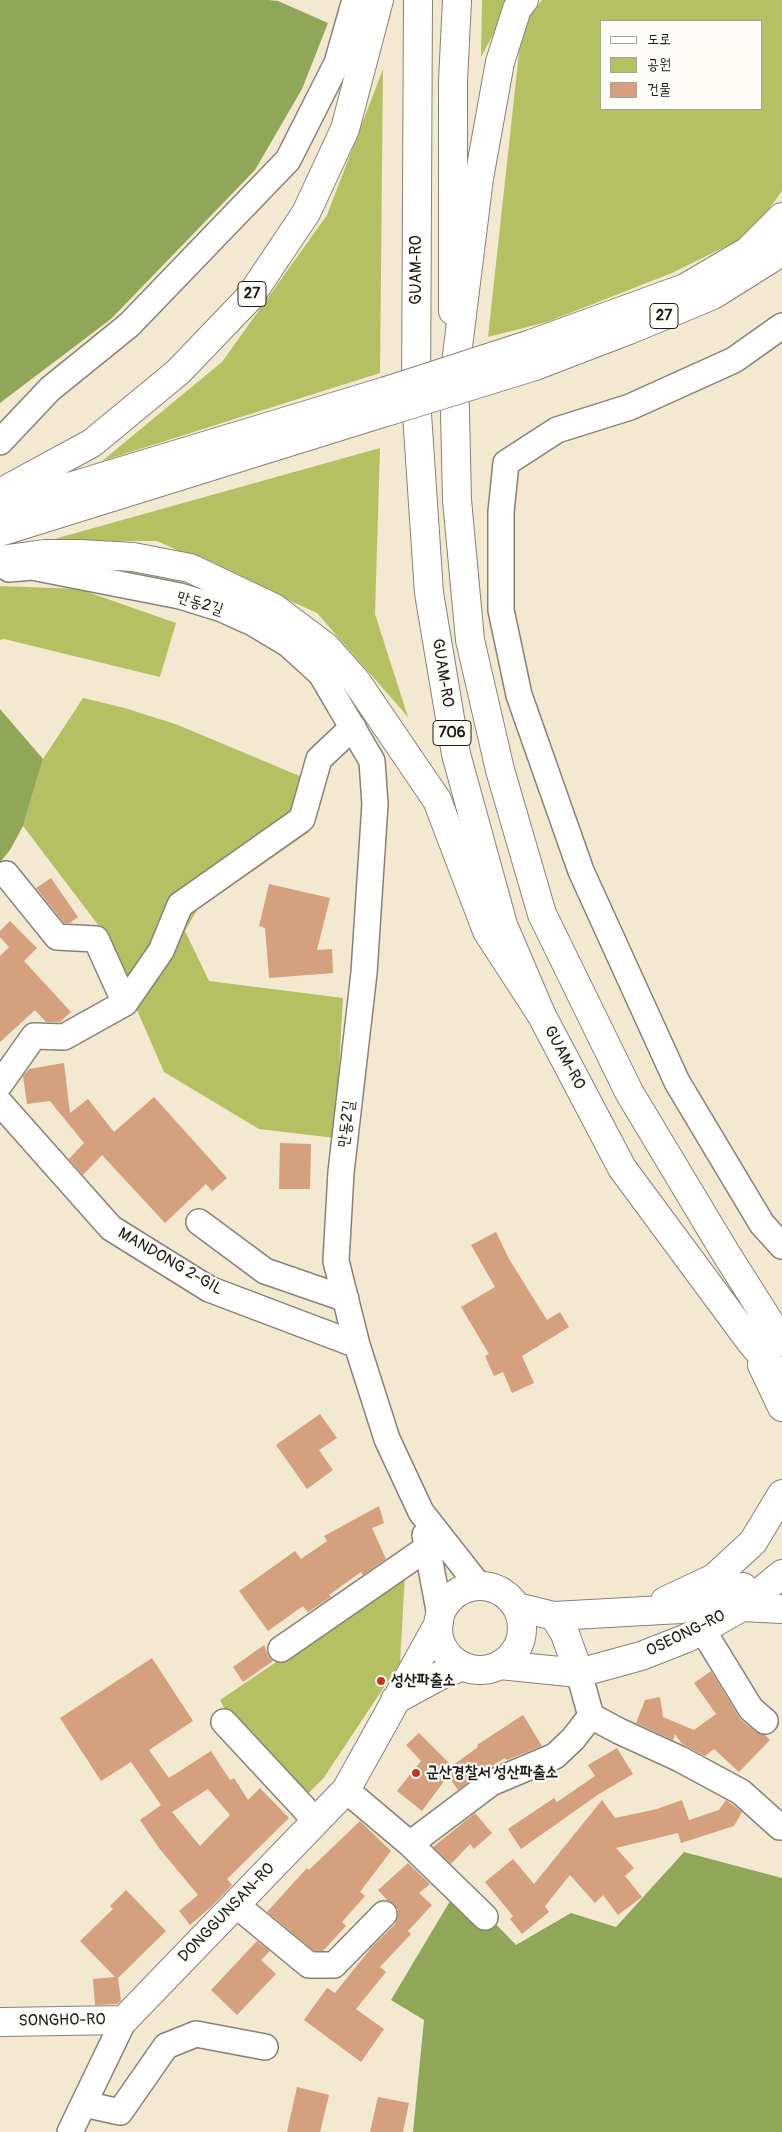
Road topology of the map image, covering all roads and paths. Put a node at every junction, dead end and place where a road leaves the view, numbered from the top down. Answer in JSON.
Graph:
{"nodes":[{"id":1,"x":355,"y":0,"type":"edge"},
{"id":2,"x":379,"y":0,"type":"edge"},
{"id":3,"x":418,"y":0,"type":"edge"},
{"id":4,"x":457,"y":0,"type":"edge"},
{"id":5,"x":524,"y":0,"type":"edge"},
{"id":6,"x":782,"y":217,"type":"edge"},
{"id":7,"x":782,"y":246,"type":"edge"},
{"id":8,"x":782,"y":326,"type":"edge"},
{"id":9,"x":533,"y":355,"type":"junction"},
{"id":10,"x":454,"y":379,"type":"junction"},
{"id":11,"x":387,"y":401,"type":"junction"},
{"id":12,"x":0,"y":442,"type":"edge"},
{"id":13,"x":0,"y":493,"type":"edge"},
{"id":14,"x":0,"y":508,"type":"edge"},
{"id":15,"x":0,"y":532,"type":"edge"},
{"id":16,"x":0,"y":560,"type":"edge"},
{"id":17,"x":0,"y":570,"type":"edge"},
{"id":18,"x":353,"y":727,"type":"junction"},
{"id":19,"x":6,"y":874,"type":"dead end"},
{"id":20,"x":125,"y":1003,"type":"junction"},
{"id":21,"x":541,"y":1014,"type":"junction"},
{"id":22,"x":0,"y":1084,"type":"edge"},
{"id":23,"x":0,"y":1103,"type":"edge"},
{"id":24,"x":199,"y":1222,"type":"dead end"},
{"id":25,"x":782,"y":1246,"type":"edge"},
{"id":26,"x":725,"y":1252,"type":"junction"},
{"id":27,"x":346,"y":1299,"type":"junction"},
{"id":28,"x":782,"y":1309,"type":"edge"},
{"id":29,"x":750,"y":1341,"type":"junction"},
{"id":30,"x":782,"y":1342,"type":"edge"},
{"id":31,"x":357,"y":1345,"type":"junction"},
{"id":32,"x":782,"y":1380,"type":"edge"},
{"id":33,"x":782,"y":1408,"type":"edge"},
{"id":34,"x":782,"y":1494,"type":"edge"},
{"id":35,"x":421,"y":1512,"type":"junction"},
{"id":36,"x":427,"y":1548,"type":"junction"},
{"id":37,"x":782,"y":1566,"type":"edge"},
{"id":38,"x":782,"y":1574,"type":"edge"},
{"id":39,"x":479,"y":1586,"type":"junction"},
{"id":40,"x":517,"y":1607,"type":"junction"},
{"id":41,"x":742,"y":1607,"type":"junction"},
{"id":42,"x":782,"y":1609,"type":"edge"},
{"id":43,"x":608,"y":1613,"type":"junction"},
{"id":44,"x":554,"y":1616,"type":"junction"},
{"id":45,"x":439,"y":1620,"type":"junction"},
{"id":46,"x":702,"y":1629,"type":"junction"},
{"id":47,"x":281,"y":1649,"type":"dead end"},
{"id":48,"x":500,"y":1665,"type":"junction"},
{"id":49,"x":463,"y":1666,"type":"junction"},
{"id":50,"x":579,"y":1674,"type":"junction"},
{"id":51,"x":396,"y":1700,"type":"junction"},
{"id":52,"x":591,"y":1716,"type":"junction"},
{"id":53,"x":765,"y":1721,"type":"dead end"},
{"id":54,"x":224,"y":1722,"type":"dead end"},
{"id":55,"x":346,"y":1790,"type":"junction"},
{"id":56,"x":316,"y":1821,"type":"junction"},
{"id":57,"x":780,"y":1827,"type":"dead end"},
{"id":58,"x":410,"y":1844,"type":"junction"},
{"id":59,"x":235,"y":1904,"type":"junction"},
{"id":60,"x":384,"y":1914,"type":"dead end"},
{"id":61,"x":485,"y":1917,"type":"dead end"},
{"id":62,"x":124,"y":2020,"type":"junction"},
{"id":63,"x":0,"y":2022,"type":"edge"},
{"id":64,"x":265,"y":2047,"type":"dead end"},
{"id":65,"x":84,"y":2104,"type":"junction"},
{"id":66,"x":70,"y":2132,"type":"edge"}],
"edges":[{"from":1,"to":12,"type":"street"},
{"from":2,"to":13,"type":"main road","number":"27"},
{"from":3,"to":21,"type":"main road","name":"GUAM-RO","number":"706"},
{"from":4,"to":10,"type":"main road","name":"GUAM-RO","number":"706"},
{"from":5,"to":10,"type":"main road"},
{"from":6,"to":9,"type":"main road"},
{"from":7,"to":9,"type":"main road","number":"27"},
{"from":8,"to":25,"type":"street"},
{"from":9,"to":11,"type":"main road","bridge":true},
{"from":10,"to":26,"type":"main road","name":"GUAM-RO","number":"706"},
{"from":11,"to":14,"type":"main road"},
{"from":11,"to":15,"type":"main road"},
{"from":16,"to":21,"type":"main road"},
{"from":17,"to":18,"type":"street","name":"만동2길"},
{"from":18,"to":20,"type":"street"},
{"from":18,"to":27,"type":"street","name":"만동2길"},
{"from":19,"to":20,"type":"street"},
{"from":20,"to":22,"type":"street"},
{"from":21,"to":29,"type":"main road","name":"GUAM-RO","number":"706"},
{"from":23,"to":31,"type":"street","name":"MANDONG 2-GIL"},
{"from":24,"to":27,"type":"street"},
{"from":26,"to":28,"type":"main road"},
{"from":26,"to":30,"type":"main road","name":"GUAM-RO","number":"706"},
{"from":27,"to":31,"type":"street","name":"만동2길"},
{"from":29,"to":32,"type":"main road","name":"GUAM-RO","number":"706"},
{"from":29,"to":33,"type":"main road"},
{"from":31,"to":35,"type":"street","name":"만동2길"},
{"from":34,"to":43,"type":"main road"},
{"from":35,"to":36,"type":"street"},
{"from":35,"to":39,"type":"street"},
{"from":36,"to":45,"type":"street"},
{"from":36,"to":47,"type":"street"},
{"from":37,"to":43,"type":"main road"},
{"from":38,"to":41,"type":"main road","name":"OSEONG-RO"},
{"from":39,"to":40,"type":"main road"},
{"from":39,"to":45,"type":"main road"},
{"from":40,"to":44,"type":"main road"},
{"from":40,"to":48,"type":"main road"},
{"from":41,"to":42,"type":"main road"},
{"from":41,"to":46,"type":"main road","name":"OSEONG-RO"},
{"from":43,"to":44,"type":"main road"},
{"from":44,"to":50,"type":"main road"},
{"from":45,"to":49,"type":"main road"},
{"from":45,"to":51,"type":"main road","name":"DONGGUNSAN-RO"},
{"from":46,"to":50,"type":"main road","name":"OSEONG-RO"},
{"from":46,"to":53,"type":"street"},
{"from":48,"to":49,"type":"main road"},
{"from":48,"to":50,"type":"main road"},
{"from":49,"to":51,"type":"main road"},
{"from":50,"to":52,"type":"street"},
{"from":51,"to":55,"type":"main road","name":"DONGGUNSAN-RO"},
{"from":52,"to":57,"type":"street"},
{"from":52,"to":58,"type":"street"},
{"from":54,"to":56,"type":"street"},
{"from":55,"to":56,"type":"main road","name":"DONGGUNSAN-RO"},
{"from":55,"to":58,"type":"street"},
{"from":56,"to":59,"type":"main road","name":"DONGGUNSAN-RO"},
{"from":58,"to":61,"type":"street"},
{"from":59,"to":60,"type":"street"},
{"from":59,"to":62,"type":"main road","name":"DONGGUNSAN-RO"},
{"from":62,"to":63,"type":"main road","name":"SONGHO-RO"},
{"from":62,"to":65,"type":"street","name":"DONGGUNSAN-RO"},
{"from":64,"to":65,"type":"street"},
{"from":65,"to":66,"type":"street","name":"DONGGUNSAN-RO"}]}
